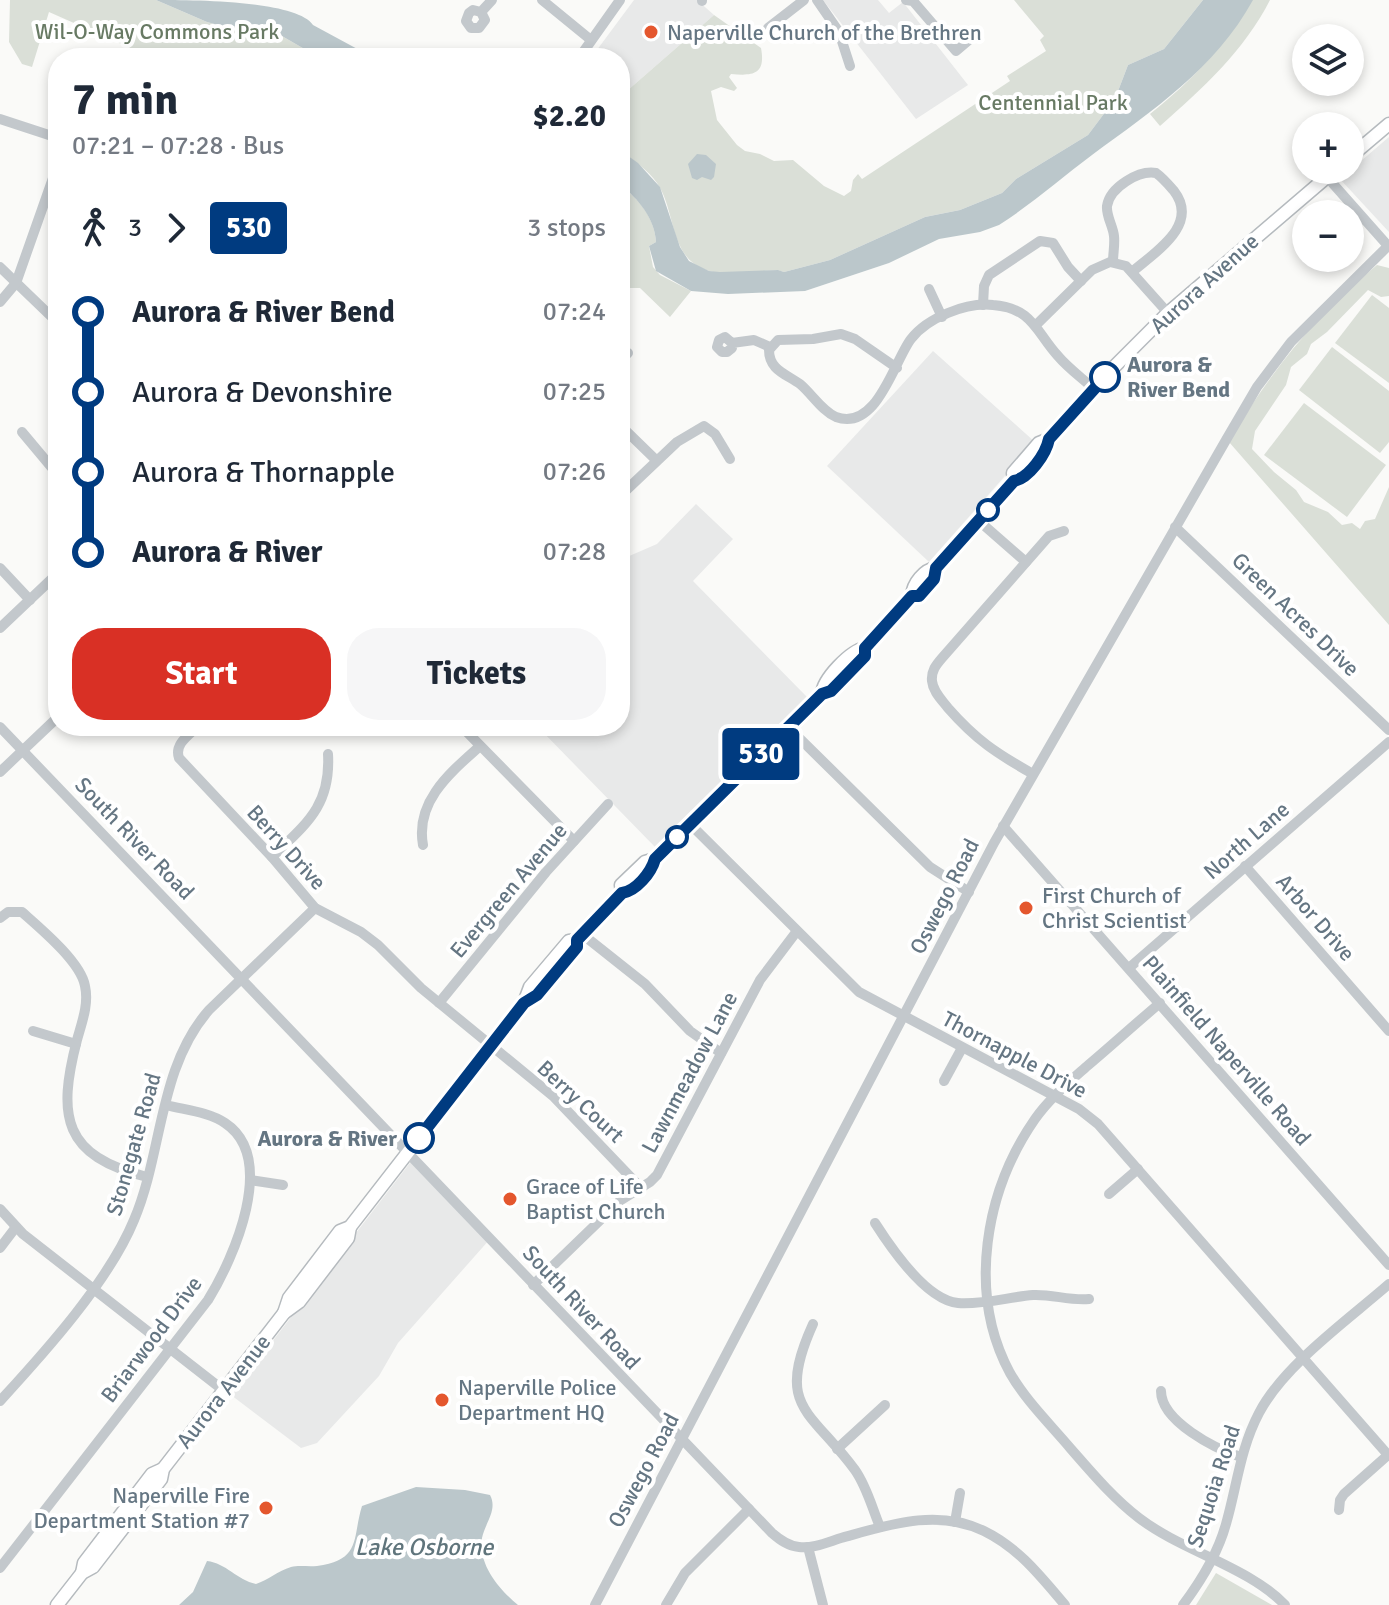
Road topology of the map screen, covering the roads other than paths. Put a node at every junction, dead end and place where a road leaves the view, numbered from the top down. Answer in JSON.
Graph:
{"nodes":[{"id":1,"x":492,"y":0,"type":"edge"},
{"id":2,"x":542,"y":0,"type":"edge"},
{"id":3,"x":620,"y":0,"type":"edge"},
{"id":4,"x":804,"y":0,"type":"edge"},
{"id":5,"x":817,"y":0,"type":"edge"},
{"id":6,"x":906,"y":0,"type":"edge"},
{"id":7,"x":481,"y":12,"type":"dead end"},
{"id":8,"x":768,"y":28,"type":"dead end"},
{"id":9,"x":591,"y":40,"type":"junction"},
{"id":10,"x":969,"y":40,"type":"dead end"},
{"id":11,"x":586,"y":48,"type":"edge"},
{"id":12,"x":850,"y":66,"type":"dead end"},
{"id":13,"x":0,"y":119,"type":"edge"},
{"id":14,"x":1389,"y":124,"type":"edge"},
{"id":15,"x":48,"y":135,"type":"edge"},
{"id":16,"x":1364,"y":145,"type":"edge"},
{"id":17,"x":1318,"y":184,"type":"edge"},
{"id":18,"x":1340,"y":184,"type":"edge"},
{"id":19,"x":48,"y":192,"type":"edge"},
{"id":20,"x":1388,"y":246,"type":"edge"},
{"id":21,"x":1113,"y":262,"type":"junction"},
{"id":22,"x":0,"y":267,"type":"edge"},
{"id":23,"x":1132,"y":272,"type":"junction"},
{"id":24,"x":1081,"y":281,"type":"junction"},
{"id":25,"x":16,"y":283,"type":"junction"},
{"id":26,"x":929,"y":289,"type":"dead end"},
{"id":27,"x":0,"y":302,"type":"edge"},
{"id":28,"x":983,"y":305,"type":"junction"},
{"id":29,"x":48,"y":313,"type":"edge"},
{"id":30,"x":1168,"y":313,"type":"junction"},
{"id":31,"x":942,"y":317,"type":"junction"},
{"id":32,"x":1036,"y":325,"type":"junction"},
{"id":33,"x":732,"y":343,"type":"dead end"},
{"id":34,"x":770,"y":347,"type":"junction"},
{"id":35,"x":897,"y":368,"type":"junction"},
{"id":36,"x":1094,"y":389,"type":"junction"},
{"id":37,"x":22,"y":432,"type":"dead end"},
{"id":38,"x":630,"y":435,"type":"edge"},
{"id":39,"x":730,"y":459,"type":"dead end"},
{"id":40,"x":656,"y":460,"type":"junction"},
{"id":41,"x":48,"y":463,"type":"edge"},
{"id":42,"x":630,"y":486,"type":"edge"},
{"id":43,"x":979,"y":521,"type":"junction"},
{"id":44,"x":1175,"y":527,"type":"junction"},
{"id":45,"x":1064,"y":531,"type":"dead end"},
{"id":46,"x":1026,"y":562,"type":"junction"},
{"id":47,"x":0,"y":568,"type":"edge"},
{"id":48,"x":48,"y":583,"type":"edge"},
{"id":49,"x":30,"y":600,"type":"junction"},
{"id":50,"x":0,"y":628,"type":"edge"},
{"id":51,"x":48,"y":726,"type":"edge"},
{"id":52,"x":0,"y":727,"type":"edge"},
{"id":53,"x":788,"y":727,"type":"junction"},
{"id":54,"x":1389,"y":730,"type":"edge"},
{"id":55,"x":188,"y":736,"type":"edge"},
{"id":56,"x":470,"y":736,"type":"edge"},
{"id":57,"x":1389,"y":742,"type":"edge"},
{"id":58,"x":480,"y":746,"type":"junction"},
{"id":59,"x":22,"y":751,"type":"junction"},
{"id":60,"x":328,"y":754,"type":"dead end"},
{"id":61,"x":0,"y":772,"type":"edge"},
{"id":62,"x":1033,"y":774,"type":"junction"},
{"id":63,"x":608,"y":804,"type":"dead end"},
{"id":64,"x":690,"y":824,"type":"junction"},
{"id":65,"x":1003,"y":826,"type":"junction"},
{"id":66,"x":574,"y":841,"type":"junction"},
{"id":67,"x":423,"y":845,"type":"dead end"},
{"id":68,"x":272,"y":857,"type":"junction"},
{"id":69,"x":1245,"y":866,"type":"junction"},
{"id":70,"x":969,"y":892,"type":"junction"},
{"id":71,"x":315,"y":908,"type":"junction"},
{"id":72,"x":0,"y":918,"type":"edge"},
{"id":73,"x":797,"y":931,"type":"junction"},
{"id":74,"x":580,"y":937,"type":"junction"},
{"id":75,"x":1129,"y":968,"type":"junction"},
{"id":76,"x":242,"y":978,"type":"junction"},
{"id":77,"x":439,"y":1003,"type":"junction"},
{"id":78,"x":1160,"y":1003,"type":"junction"},
{"id":79,"x":904,"y":1018,"type":"junction"},
{"id":80,"x":33,"y":1031,"type":"dead end"},
{"id":81,"x":1389,"y":1031,"type":"edge"},
{"id":82,"x":76,"y":1044,"type":"junction"},
{"id":83,"x":490,"y":1046,"type":"junction"},
{"id":84,"x":962,"y":1048,"type":"junction"},
{"id":85,"x":721,"y":1053,"type":"junction"},
{"id":86,"x":944,"y":1081,"type":"dead end"},
{"id":87,"x":1054,"y":1096,"type":"junction"},
{"id":88,"x":166,"y":1105,"type":"junction"},
{"id":89,"x":408,"y":1153,"type":"junction"},
{"id":90,"x":1138,"y":1169,"type":"junction"},
{"id":91,"x":147,"y":1177,"type":"junction"},
{"id":92,"x":250,"y":1180,"type":"junction"},
{"id":93,"x":283,"y":1185,"type":"dead end"},
{"id":94,"x":641,"y":1188,"type":"junction"},
{"id":95,"x":1109,"y":1194,"type":"dead end"},
{"id":96,"x":0,"y":1209,"type":"edge"},
{"id":97,"x":875,"y":1223,"type":"dead end"},
{"id":98,"x":16,"y":1227,"type":"junction"},
{"id":99,"x":0,"y":1248,"type":"edge"},
{"id":100,"x":1389,"y":1265,"type":"edge"},
{"id":101,"x":1389,"y":1284,"type":"edge"},
{"id":102,"x":533,"y":1285,"type":"junction"},
{"id":103,"x":93,"y":1288,"type":"junction"},
{"id":104,"x":1089,"y":1299,"type":"dead end"},
{"id":105,"x":989,"y":1300,"type":"junction"},
{"id":106,"x":813,"y":1324,"type":"dead end"},
{"id":107,"x":170,"y":1348,"type":"junction"},
{"id":108,"x":1304,"y":1359,"type":"junction"},
{"id":109,"x":223,"y":1390,"type":"junction"},
{"id":110,"x":1161,"y":1391,"type":"dead end"},
{"id":111,"x":0,"y":1401,"type":"edge"},
{"id":112,"x":885,"y":1405,"type":"dead end"},
{"id":113,"x":681,"y":1440,"type":"junction"},
{"id":114,"x":837,"y":1449,"type":"junction"},
{"id":115,"x":1388,"y":1456,"type":"edge"},
{"id":116,"x":1241,"y":1457,"type":"junction"},
{"id":117,"x":960,"y":1493,"type":"dead end"},
{"id":118,"x":749,"y":1509,"type":"junction"},
{"id":119,"x":1339,"y":1510,"type":"dead end"},
{"id":120,"x":955,"y":1522,"type":"junction"},
{"id":121,"x":880,"y":1527,"type":"junction"},
{"id":122,"x":808,"y":1547,"type":"junction"},
{"id":123,"x":1211,"y":1560,"type":"junction"},
{"id":124,"x":0,"y":1568,"type":"edge"},
{"id":125,"x":57,"y":1605,"type":"edge"},
{"id":126,"x":595,"y":1605,"type":"edge"},
{"id":127,"x":666,"y":1605,"type":"edge"},
{"id":128,"x":823,"y":1605,"type":"edge"},
{"id":129,"x":1065,"y":1605,"type":"edge"},
{"id":130,"x":1183,"y":1605,"type":"edge"},
{"id":131,"x":1285,"y":1605,"type":"edge"}],
"edges":[{"from":1,"to":7,"type":"street"},
{"from":2,"to":9,"type":"street"},
{"from":3,"to":9,"type":"street"},
{"from":4,"to":8,"type":"street"},
{"from":5,"to":12,"type":"street"},
{"from":6,"to":10,"type":"street"},
{"from":9,"to":11,"type":"street"},
{"from":13,"to":15,"type":"street"},
{"from":14,"to":16,"type":"main road"},
{"from":17,"to":30,"type":"main road","name":"Aurora Avenue"},
{"from":18,"to":20,"type":"street"},
{"from":19,"to":25,"type":"street"},
{"from":20,"to":44,"type":"street","name":"Oswego Road"},
{"from":21,"to":23,"type":"street"},
{"from":21,"to":23,"type":"street"},
{"from":21,"to":24,"type":"street"},
{"from":22,"to":25,"type":"street"},
{"from":23,"to":30,"type":"street"},
{"from":24,"to":28,"type":"street"},
{"from":24,"to":32,"type":"street"},
{"from":25,"to":27,"type":"street"},
{"from":25,"to":29,"type":"street"},
{"from":26,"to":31,"type":"street"},
{"from":28,"to":31,"type":"street"},
{"from":28,"to":32,"type":"street"},
{"from":30,"to":36,"type":"main road","name":"Aurora Avenue"},
{"from":31,"to":35,"type":"street"},
{"from":32,"to":36,"type":"street"},
{"from":33,"to":34,"type":"street"},
{"from":34,"to":35,"type":"street"},
{"from":34,"to":35,"type":"street"},
{"from":36,"to":43,"type":"main road","name":"Aurora Avenue"},
{"from":37,"to":41,"type":"street"},
{"from":38,"to":40,"type":"street"},
{"from":39,"to":40,"type":"street"},
{"from":40,"to":42,"type":"street"},
{"from":43,"to":46,"type":"street"},
{"from":43,"to":53,"type":"main road","name":"Aurora Avenue"},
{"from":44,"to":54,"type":"street","name":"Green Acres Drive"},
{"from":44,"to":62,"type":"street","name":"Oswego Road"},
{"from":45,"to":46,"type":"street"},
{"from":46,"to":62,"type":"street"},
{"from":47,"to":49,"type":"street"},
{"from":48,"to":49,"type":"street"},
{"from":49,"to":50,"type":"street"},
{"from":51,"to":59,"type":"street"},
{"from":52,"to":59,"type":"street","name":"South River Road"},
{"from":53,"to":64,"type":"main road","name":"Aurora Avenue"},
{"from":53,"to":70,"type":"street"},
{"from":55,"to":68,"type":"street","name":"Berry Drive"},
{"from":56,"to":58,"type":"street"},
{"from":57,"to":69,"type":"street","name":"North Lane"},
{"from":58,"to":66,"type":"street"},
{"from":58,"to":67,"type":"street"},
{"from":59,"to":61,"type":"street"},
{"from":59,"to":76,"type":"street","name":"South River Road"},
{"from":60,"to":68,"type":"street"},
{"from":62,"to":65,"type":"street","name":"Oswego Road"},
{"from":63,"to":66,"type":"street","name":"Evergreen Avenue"},
{"from":64,"to":73,"type":"street","name":"Thornapple Drive"},
{"from":64,"to":74,"type":"main road","name":"Aurora Avenue"},
{"from":65,"to":70,"type":"street","name":"Oswego Road"},
{"from":65,"to":75,"type":"street","name":"Plainfield Naperville Road"},
{"from":66,"to":77,"type":"street","name":"Evergreen Avenue"},
{"from":68,"to":71,"type":"street","name":"Berry Drive"},
{"from":69,"to":75,"type":"street","name":"North Lane"},
{"from":69,"to":81,"type":"street","name":"Arbor Drive"},
{"from":70,"to":79,"type":"street","name":"Oswego Road"},
{"from":71,"to":76,"type":"street","name":"Stonegate Road"},
{"from":71,"to":77,"type":"street","name":"Berry Drive"},
{"from":72,"to":82,"type":"street"},
{"from":73,"to":79,"type":"street","name":"Thornapple Drive"},
{"from":73,"to":85,"type":"street","name":"Lawnmeadow Lane"},
{"from":74,"to":83,"type":"main road","name":"Aurora Avenue"},
{"from":74,"to":85,"type":"street"},
{"from":75,"to":78,"type":"street","name":"Plainfield Naperville Road"},
{"from":76,"to":88,"type":"street","name":"Stonegate Road"},
{"from":76,"to":89,"type":"street","name":"South River Road"},
{"from":77,"to":83,"type":"street","name":"Berry Drive"},
{"from":78,"to":87,"type":"street"},
{"from":78,"to":100,"type":"street","name":"Plainfield Naperville Road"},
{"from":79,"to":84,"type":"street","name":"Thornapple Drive"},
{"from":79,"to":113,"type":"street","name":"Oswego Road"},
{"from":80,"to":82,"type":"street"},
{"from":82,"to":91,"type":"street"},
{"from":83,"to":89,"type":"main road","name":"Aurora Avenue"},
{"from":83,"to":94,"type":"street","name":"Berry Court"},
{"from":84,"to":86,"type":"street"},
{"from":84,"to":87,"type":"street","name":"Thornapple Drive"},
{"from":85,"to":94,"type":"street","name":"Lawnmeadow Lane"},
{"from":87,"to":90,"type":"street","name":"Thornapple Drive"},
{"from":87,"to":105,"type":"street"},
{"from":88,"to":91,"type":"street","name":"Stonegate Road"},
{"from":88,"to":92,"type":"street","name":"Briarwood Drive"},
{"from":89,"to":102,"type":"street","name":"South River Road"},
{"from":89,"to":109,"type":"main road","name":"Aurora Avenue"},
{"from":90,"to":95,"type":"street"},
{"from":90,"to":108,"type":"street","name":"Thornapple Drive"},
{"from":91,"to":103,"type":"street","name":"Stonegate Road"},
{"from":92,"to":93,"type":"street"},
{"from":92,"to":107,"type":"street","name":"Briarwood Drive"},
{"from":94,"to":102,"type":"street","name":"Lawnmeadow Lane"},
{"from":96,"to":98,"type":"street"},
{"from":97,"to":105,"type":"street"},
{"from":98,"to":99,"type":"street"},
{"from":98,"to":103,"type":"street"},
{"from":101,"to":108,"type":"street","name":"Sequoia Road"},
{"from":102,"to":113,"type":"street","name":"South River Road"},
{"from":103,"to":107,"type":"street"},
{"from":103,"to":111,"type":"street","name":"Stonegate Road"},
{"from":104,"to":105,"type":"street"},
{"from":105,"to":123,"type":"street"},
{"from":106,"to":114,"type":"street"},
{"from":107,"to":109,"type":"street"},
{"from":107,"to":124,"type":"street","name":"Briarwood Drive"},
{"from":108,"to":115,"type":"street","name":"Thornapple Drive"},
{"from":108,"to":116,"type":"street","name":"Sequoia Road"},
{"from":109,"to":125,"type":"main road","name":"Aurora Avenue"},
{"from":110,"to":116,"type":"street"},
{"from":112,"to":114,"type":"street"},
{"from":113,"to":118,"type":"street","name":"South River Road"},
{"from":113,"to":126,"type":"street","name":"Oswego Road"},
{"from":114,"to":121,"type":"street"},
{"from":115,"to":119,"type":"street"},
{"from":116,"to":123,"type":"street","name":"Sequoia Road"},
{"from":117,"to":120,"type":"street"},
{"from":118,"to":122,"type":"street","name":"South River Road"},
{"from":118,"to":127,"type":"street"},
{"from":120,"to":121,"type":"street"},
{"from":120,"to":129,"type":"street"},
{"from":121,"to":122,"type":"street"},
{"from":122,"to":128,"type":"street"},
{"from":123,"to":130,"type":"street","name":"Sequoia Road"},
{"from":123,"to":131,"type":"street"}]}
